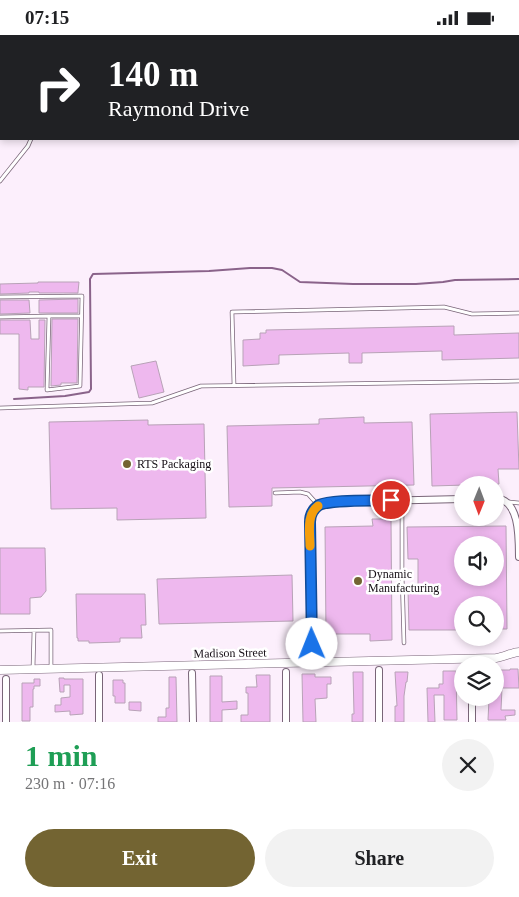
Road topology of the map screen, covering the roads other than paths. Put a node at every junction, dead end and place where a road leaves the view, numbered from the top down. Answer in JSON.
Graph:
{"nodes":[{"id":1,"x":30,"y":140,"type":"edge"},
{"id":2,"x":0,"y":181,"type":"edge"},
{"id":3,"x":0,"y":297,"type":"edge"},
{"id":4,"x":519,"y":313,"type":"edge"},
{"id":5,"x":49,"y":316,"type":"junction"},
{"id":6,"x":81,"y":316,"type":"junction"},
{"id":7,"x":0,"y":317,"type":"edge"},
{"id":8,"x":519,"y":381,"type":"edge"},
{"id":9,"x":234,"y":385,"type":"junction"},
{"id":10,"x":0,"y":408,"type":"edge"},
{"id":11,"x":275,"y":493,"type":"dead end"},
{"id":12,"x":454,"y":499,"type":"edge"},
{"id":13,"x":402,"y":500,"type":"junction"},
{"id":14,"x":514,"y":504,"type":"edge"},
{"id":15,"x":317,"y":507,"type":"junction"},
{"id":16,"x":519,"y":557,"type":"edge"},
{"id":17,"x":0,"y":631,"type":"edge"},
{"id":18,"x":34,"y":631,"type":"junction"},
{"id":19,"x":404,"y":643,"type":"dead end"},
{"id":20,"x":519,"y":644,"type":"edge"},
{"id":21,"x":517,"y":652,"type":"edge"},
{"id":22,"x":312,"y":662,"type":"junction"},
{"id":23,"x":33,"y":669,"type":"junction"},
{"id":24,"x":52,"y":669,"type":"junction"},
{"id":25,"x":0,"y":670,"type":"edge"},
{"id":26,"x":379,"y":670,"type":"dead end"},
{"id":27,"x":286,"y":672,"type":"dead end"},
{"id":28,"x":192,"y":673,"type":"dead end"},
{"id":29,"x":99,"y":675,"type":"dead end"},
{"id":30,"x":6,"y":679,"type":"dead end"},
{"id":31,"x":472,"y":706,"type":"edge"},
{"id":32,"x":6,"y":722,"type":"edge"},
{"id":33,"x":100,"y":722,"type":"edge"},
{"id":34,"x":193,"y":722,"type":"edge"},
{"id":35,"x":286,"y":722,"type":"edge"},
{"id":36,"x":379,"y":722,"type":"edge"},
{"id":37,"x":472,"y":722,"type":"edge"}],
"edges":[{"from":1,"to":2,"type":"lane"},
{"from":3,"to":6,"type":"lane"},
{"from":4,"to":9,"type":"lane"},
{"from":5,"to":6,"type":"lane"},
{"from":5,"to":6,"type":"lane"},
{"from":5,"to":7,"type":"lane"},
{"from":8,"to":9,"type":"lane"},
{"from":9,"to":10,"type":"lane"},
{"from":11,"to":15,"type":"lane"},
{"from":12,"to":13,"type":"street"},
{"from":13,"to":15,"type":"street"},
{"from":13,"to":19,"type":"lane"},
{"from":14,"to":16,"type":"street"},
{"from":15,"to":22,"type":"street"},
{"from":17,"to":18,"type":"lane"},
{"from":18,"to":23,"type":"lane"},
{"from":18,"to":24,"type":"lane"},
{"from":20,"to":21,"type":"street"},
{"from":21,"to":22,"type":"street","name":"Madison Street"},
{"from":22,"to":24,"type":"street","name":"Madison Street"},
{"from":23,"to":24,"type":"street","name":"Madison Street"},
{"from":23,"to":25,"type":"street","name":"Madison Street"},
{"from":26,"to":36,"type":"street"},
{"from":27,"to":35,"type":"street"},
{"from":28,"to":34,"type":"street"},
{"from":29,"to":33,"type":"street"},
{"from":30,"to":32,"type":"street"},
{"from":31,"to":37,"type":"street"}]}
